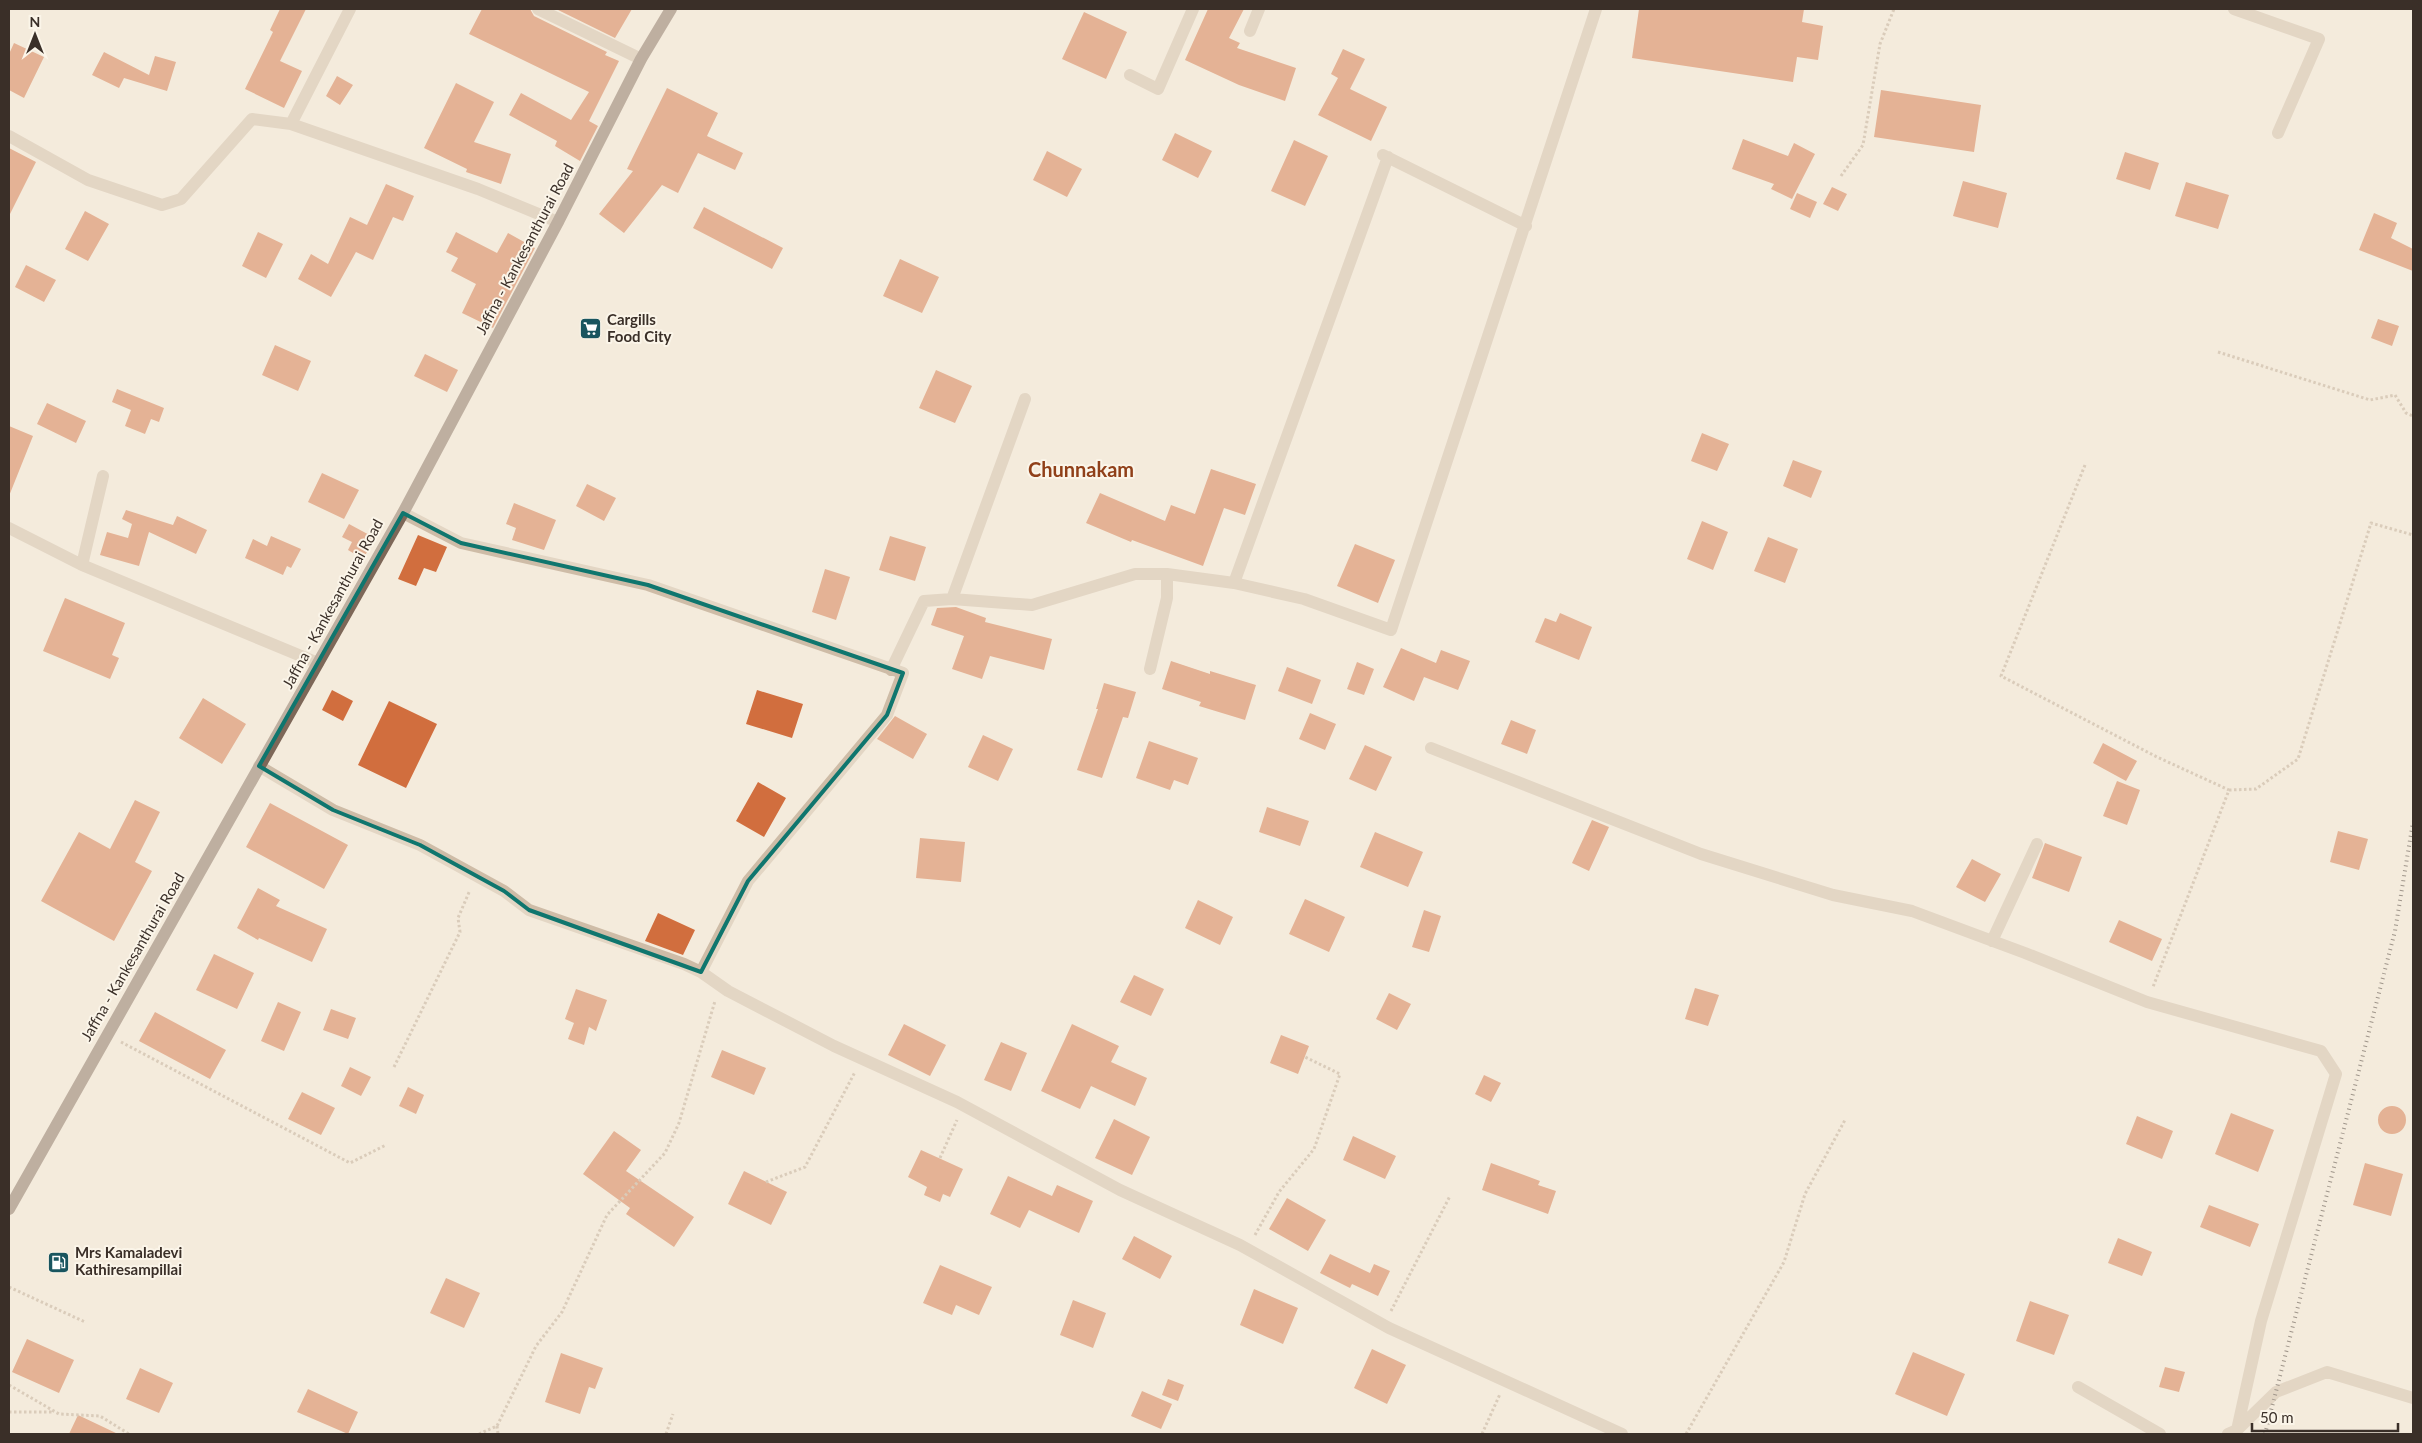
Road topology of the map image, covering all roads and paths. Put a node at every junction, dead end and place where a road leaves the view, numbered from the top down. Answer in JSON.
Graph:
{"nodes":[{"id":1,"x":350,"y":9,"type":"edge"},
{"id":2,"x":538,"y":9,"type":"edge"},
{"id":3,"x":671,"y":9,"type":"edge"},
{"id":4,"x":1193,"y":9,"type":"edge"},
{"id":5,"x":1260,"y":9,"type":"edge"},
{"id":6,"x":1596,"y":9,"type":"edge"},
{"id":7,"x":1894,"y":9,"type":"edge"},
{"id":8,"x":2234,"y":9,"type":"edge"},
{"id":9,"x":1250,"y":31,"type":"dead end"},
{"id":10,"x":641,"y":59,"type":"junction"},
{"id":11,"x":1130,"y":75,"type":"dead end"},
{"id":12,"x":291,"y":124,"type":"junction"},
{"id":13,"x":2278,"y":133,"type":"dead end"},
{"id":14,"x":9,"y":136,"type":"edge"},
{"id":15,"x":1841,"y":176,"type":"dead end"},
{"id":16,"x":558,"y":222,"type":"junction"},
{"id":17,"x":1526,"y":226,"type":"junction"},
{"id":18,"x":2218,"y":352,"type":"dead end"},
{"id":19,"x":1025,"y":400,"type":"dead end"},
{"id":20,"x":2413,"y":416,"type":"edge"},
{"id":21,"x":2085,"y":465,"type":"dead end"},
{"id":22,"x":103,"y":476,"type":"dead end"},
{"id":23,"x":403,"y":514,"type":"junction"},
{"id":24,"x":9,"y":528,"type":"edge"},
{"id":25,"x":2413,"y":535,"type":"edge"},
{"id":26,"x":82,"y":565,"type":"junction"},
{"id":27,"x":1167,"y":574,"type":"junction"},
{"id":28,"x":1234,"y":583,"type":"junction"},
{"id":29,"x":952,"y":599,"type":"junction"},
{"id":30,"x":318,"y":663,"type":"junction"},
{"id":31,"x":1150,"y":669,"type":"dead end"},
{"id":32,"x":891,"y":670,"type":"junction"},
{"id":33,"x":1431,"y":748,"type":"dead end"},
{"id":34,"x":259,"y":766,"type":"junction"},
{"id":35,"x":2229,"y":790,"type":"junction"},
{"id":36,"x":2037,"y":844,"type":"dead end"},
{"id":37,"x":476,"y":876,"type":"junction"},
{"id":38,"x":1992,"y":941,"type":"junction"},
{"id":39,"x":701,"y":972,"type":"junction"},
{"id":40,"x":720,"y":986,"type":"junction"},
{"id":41,"x":2147,"y":1002,"type":"junction"},
{"id":42,"x":107,"y":1034,"type":"junction"},
{"id":43,"x":1305,"y":1057,"type":"dead end"},
{"id":44,"x":862,"y":1058,"type":"junction"},
{"id":45,"x":394,"y":1067,"type":"dead end"},
{"id":46,"x":964,"y":1106,"type":"junction"},
{"id":47,"x":1845,"y":1120,"type":"dead end"},
{"id":48,"x":386,"y":1145,"type":"dead end"},
{"id":49,"x":940,"y":1158,"type":"dead end"},
{"id":50,"x":766,"y":1182,"type":"dead end"},
{"id":51,"x":1450,"y":1196,"type":"dead end"},
{"id":52,"x":9,"y":1209,"type":"edge"},
{"id":53,"x":1247,"y":1249,"type":"junction"},
{"id":54,"x":9,"y":1286,"type":"edge"},
{"id":55,"x":85,"y":1322,"type":"dead end"},
{"id":56,"x":1384,"y":1325,"type":"junction"},
{"id":57,"x":1506,"y":1381,"type":"junction"},
{"id":58,"x":9,"y":1386,"type":"edge"},
{"id":59,"x":2078,"y":1387,"type":"dead end"},
{"id":60,"x":2413,"y":1398,"type":"edge"},
{"id":61,"x":9,"y":1412,"type":"edge"},
{"id":62,"x":55,"y":1412,"type":"junction"},
{"id":63,"x":674,"y":1414,"type":"dead end"},
{"id":64,"x":497,"y":1426,"type":"junction"},
{"id":65,"x":2232,"y":1432,"type":"edge"},
{"id":66,"x":129,"y":1434,"type":"edge"},
{"id":67,"x":479,"y":1434,"type":"edge"},
{"id":68,"x":498,"y":1434,"type":"edge"},
{"id":69,"x":666,"y":1434,"type":"edge"},
{"id":70,"x":1482,"y":1434,"type":"edge"},
{"id":71,"x":1622,"y":1434,"type":"edge"},
{"id":72,"x":1686,"y":1434,"type":"edge"},
{"id":73,"x":2160,"y":1434,"type":"edge"}],
"edges":[{"from":1,"to":12,"type":"street"},
{"from":2,"to":10,"type":"street"},
{"from":3,"to":10,"type":"main road","name":"Jaffna - Kankesanthurai Road"},
{"from":4,"to":11,"type":"street"},
{"from":5,"to":9,"type":"street"},
{"from":6,"to":17,"type":"street"},
{"from":7,"to":15,"type":"path"},
{"from":8,"to":13,"type":"street"},
{"from":10,"to":16,"type":"main road","name":"Jaffna - Kankesanthurai Road"},
{"from":12,"to":14,"type":"street"},
{"from":12,"to":16,"type":"street"},
{"from":16,"to":23,"type":"main road","name":"Jaffna - Kankesanthurai Road"},
{"from":17,"to":28,"type":"street"},
{"from":17,"to":28,"type":"street"},
{"from":18,"to":20,"type":"path"},
{"from":19,"to":29,"type":"street"},
{"from":21,"to":35,"type":"path"},
{"from":22,"to":26,"type":"street"},
{"from":23,"to":30,"type":"main road","name":"Jaffna - Kankesanthurai Road"},
{"from":23,"to":32,"type":"street"},
{"from":24,"to":26,"type":"street"},
{"from":25,"to":35,"type":"path"},
{"from":26,"to":30,"type":"street"},
{"from":27,"to":28,"type":"street"},
{"from":27,"to":29,"type":"street"},
{"from":27,"to":31,"type":"street"},
{"from":29,"to":32,"type":"street"},
{"from":30,"to":34,"type":"main road","name":"Jaffna - Kankesanthurai Road"},
{"from":32,"to":39,"type":"street"},
{"from":33,"to":38,"type":"street"},
{"from":34,"to":37,"type":"street"},
{"from":34,"to":42,"type":"main road","name":"Jaffna - Kankesanthurai Road"},
{"from":35,"to":41,"type":"path"},
{"from":36,"to":38,"type":"street"},
{"from":37,"to":39,"type":"street"},
{"from":37,"to":45,"type":"path"},
{"from":38,"to":41,"type":"street"},
{"from":39,"to":40,"type":"street"},
{"from":40,"to":44,"type":"street"},
{"from":40,"to":64,"type":"path"},
{"from":41,"to":65,"type":"street"},
{"from":42,"to":48,"type":"path"},
{"from":42,"to":52,"type":"main road","name":"Jaffna - Kankesanthurai Road"},
{"from":43,"to":53,"type":"path"},
{"from":44,"to":46,"type":"street"},
{"from":44,"to":50,"type":"path"},
{"from":46,"to":49,"type":"path"},
{"from":46,"to":53,"type":"street"},
{"from":47,"to":72,"type":"path"},
{"from":51,"to":56,"type":"path"},
{"from":53,"to":56,"type":"street"},
{"from":54,"to":55,"type":"path"},
{"from":56,"to":57,"type":"street"},
{"from":57,"to":70,"type":"path"},
{"from":57,"to":71,"type":"street"},
{"from":58,"to":62,"type":"path"},
{"from":59,"to":73,"type":"street"},
{"from":60,"to":65,"type":"street"},
{"from":61,"to":62,"type":"path"},
{"from":62,"to":66,"type":"path"},
{"from":63,"to":69,"type":"path"},
{"from":64,"to":67,"type":"path"},
{"from":64,"to":68,"type":"path"}]}
